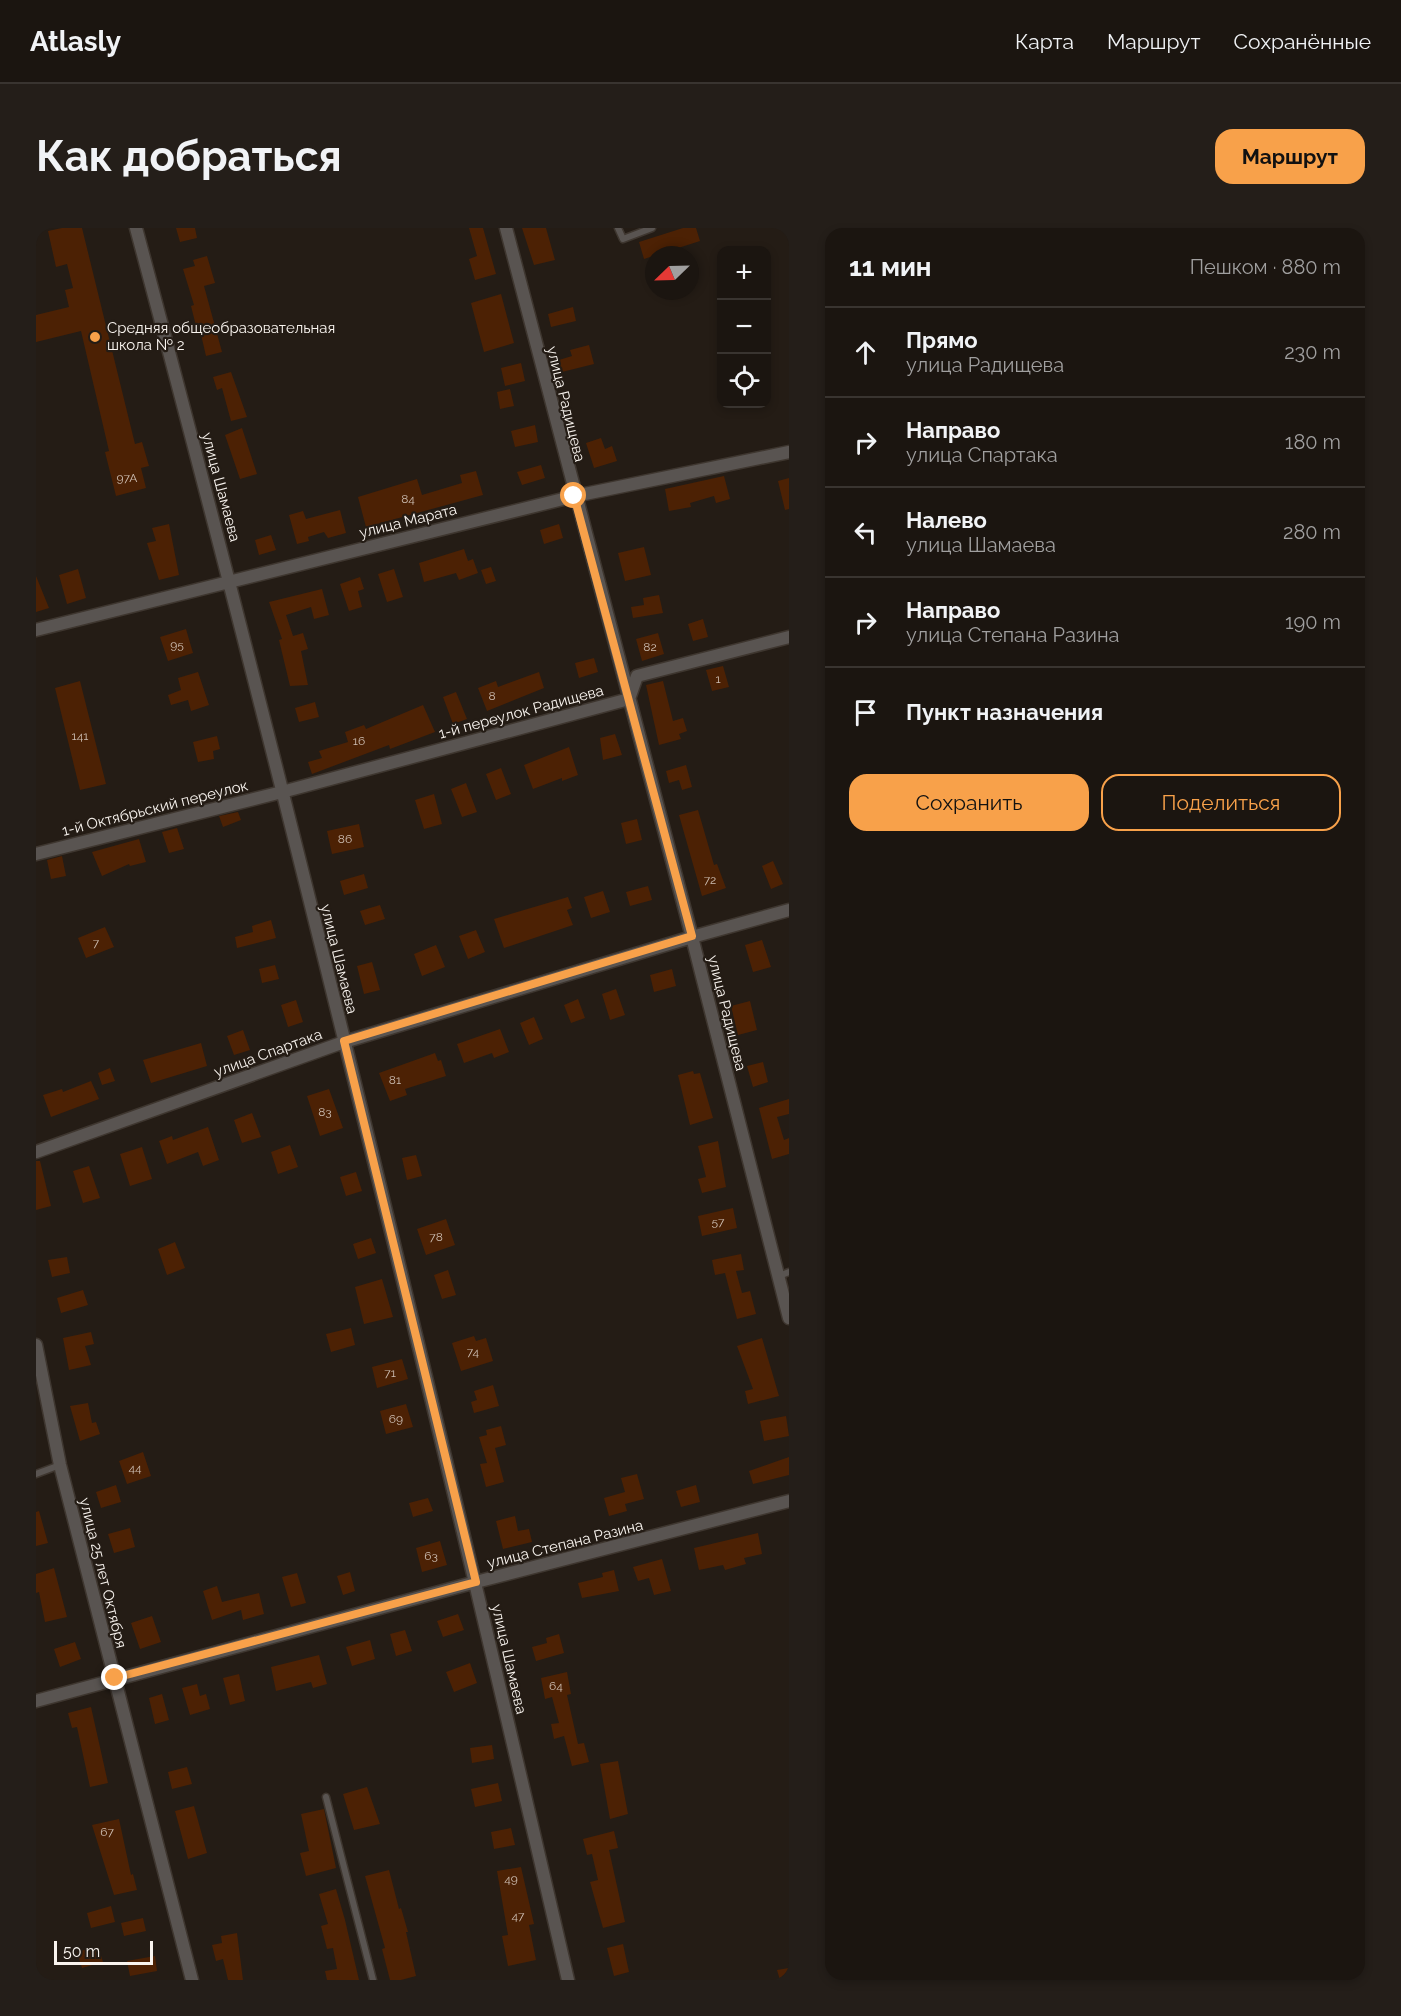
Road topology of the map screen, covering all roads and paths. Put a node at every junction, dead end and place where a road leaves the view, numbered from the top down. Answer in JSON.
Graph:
{"nodes":[{"id":1,"x":136,"y":228,"type":"edge"},
{"id":2,"x":506,"y":228,"type":"edge"},
{"id":3,"x":618,"y":228,"type":"edge"},
{"id":4,"x":652,"y":228,"type":"edge"},
{"id":5,"x":789,"y":452,"type":"edge"},
{"id":6,"x":574,"y":496,"type":"junction"},
{"id":7,"x":230,"y":580,"type":"junction"},
{"id":8,"x":36,"y":630,"type":"edge"},
{"id":9,"x":789,"y":637,"type":"edge"},
{"id":10,"x":629,"y":699,"type":"junction"},
{"id":11,"x":282,"y":792,"type":"junction"},
{"id":12,"x":36,"y":854,"type":"edge"},
{"id":13,"x":789,"y":910,"type":"edge"},
{"id":14,"x":692,"y":936,"type":"junction"},
{"id":15,"x":344,"y":1041,"type":"junction"},
{"id":16,"x":36,"y":1152,"type":"edge"},
{"id":17,"x":784,"y":1274,"type":"edge"},
{"id":18,"x":789,"y":1318,"type":"edge"},
{"id":19,"x":36,"y":1346,"type":"edge"},
{"id":20,"x":60,"y":1465,"type":"junction"},
{"id":21,"x":36,"y":1474,"type":"edge"},
{"id":22,"x":789,"y":1501,"type":"edge"},
{"id":23,"x":476,"y":1582,"type":"junction"},
{"id":24,"x":115,"y":1678,"type":"junction"},
{"id":25,"x":36,"y":1701,"type":"edge"},
{"id":26,"x":326,"y":1797,"type":"dead end"},
{"id":27,"x":192,"y":1980,"type":"edge"},
{"id":28,"x":373,"y":1980,"type":"edge"},
{"id":29,"x":568,"y":1980,"type":"edge"}],
"edges":[{"from":1,"to":7,"type":"street","name":"улица Шамаева"},
{"from":2,"to":6,"type":"street","name":"улица Радищева"},
{"from":3,"to":4,"type":"lane"},
{"from":5,"to":6,"type":"street","name":"улица Марата"},
{"from":6,"to":7,"type":"street","name":"улица Марата"},
{"from":6,"to":10,"type":"street","name":"улица Радищева"},
{"from":7,"to":8,"type":"street","name":"улица Марата"},
{"from":7,"to":11,"type":"street","name":"улица Шамаева"},
{"from":9,"to":10,"type":"street"},
{"from":10,"to":11,"type":"street","name":"1-й переулок Радищева"},
{"from":10,"to":14,"type":"street","name":"улица Радищева"},
{"from":11,"to":12,"type":"street","name":"1-й Октябрьский переулок"},
{"from":11,"to":15,"type":"street","name":"улица Шамаева"},
{"from":13,"to":14,"type":"street","name":"улица Спартака"},
{"from":14,"to":15,"type":"street","name":"улица Спартака"},
{"from":14,"to":17,"type":"street","name":"улица Радищева"},
{"from":15,"to":16,"type":"street","name":"улица Спартака"},
{"from":15,"to":23,"type":"street","name":"улица Шамаева"},
{"from":17,"to":18,"type":"street","name":"улица Радищева"},
{"from":19,"to":20,"type":"street","name":"улица 25 лет Октября"},
{"from":20,"to":21,"type":"lane"},
{"from":20,"to":24,"type":"street","name":"улица 25 лет Октября"},
{"from":22,"to":23,"type":"street","name":"улица Степана Разина"},
{"from":23,"to":24,"type":"street","name":"улица Степана Разина"},
{"from":23,"to":29,"type":"street","name":"улица Шамаева"},
{"from":24,"to":25,"type":"street","name":"улица Степана Разина"},
{"from":24,"to":27,"type":"street","name":"улица 25 лет Октября"},
{"from":26,"to":28,"type":"lane"}]}
